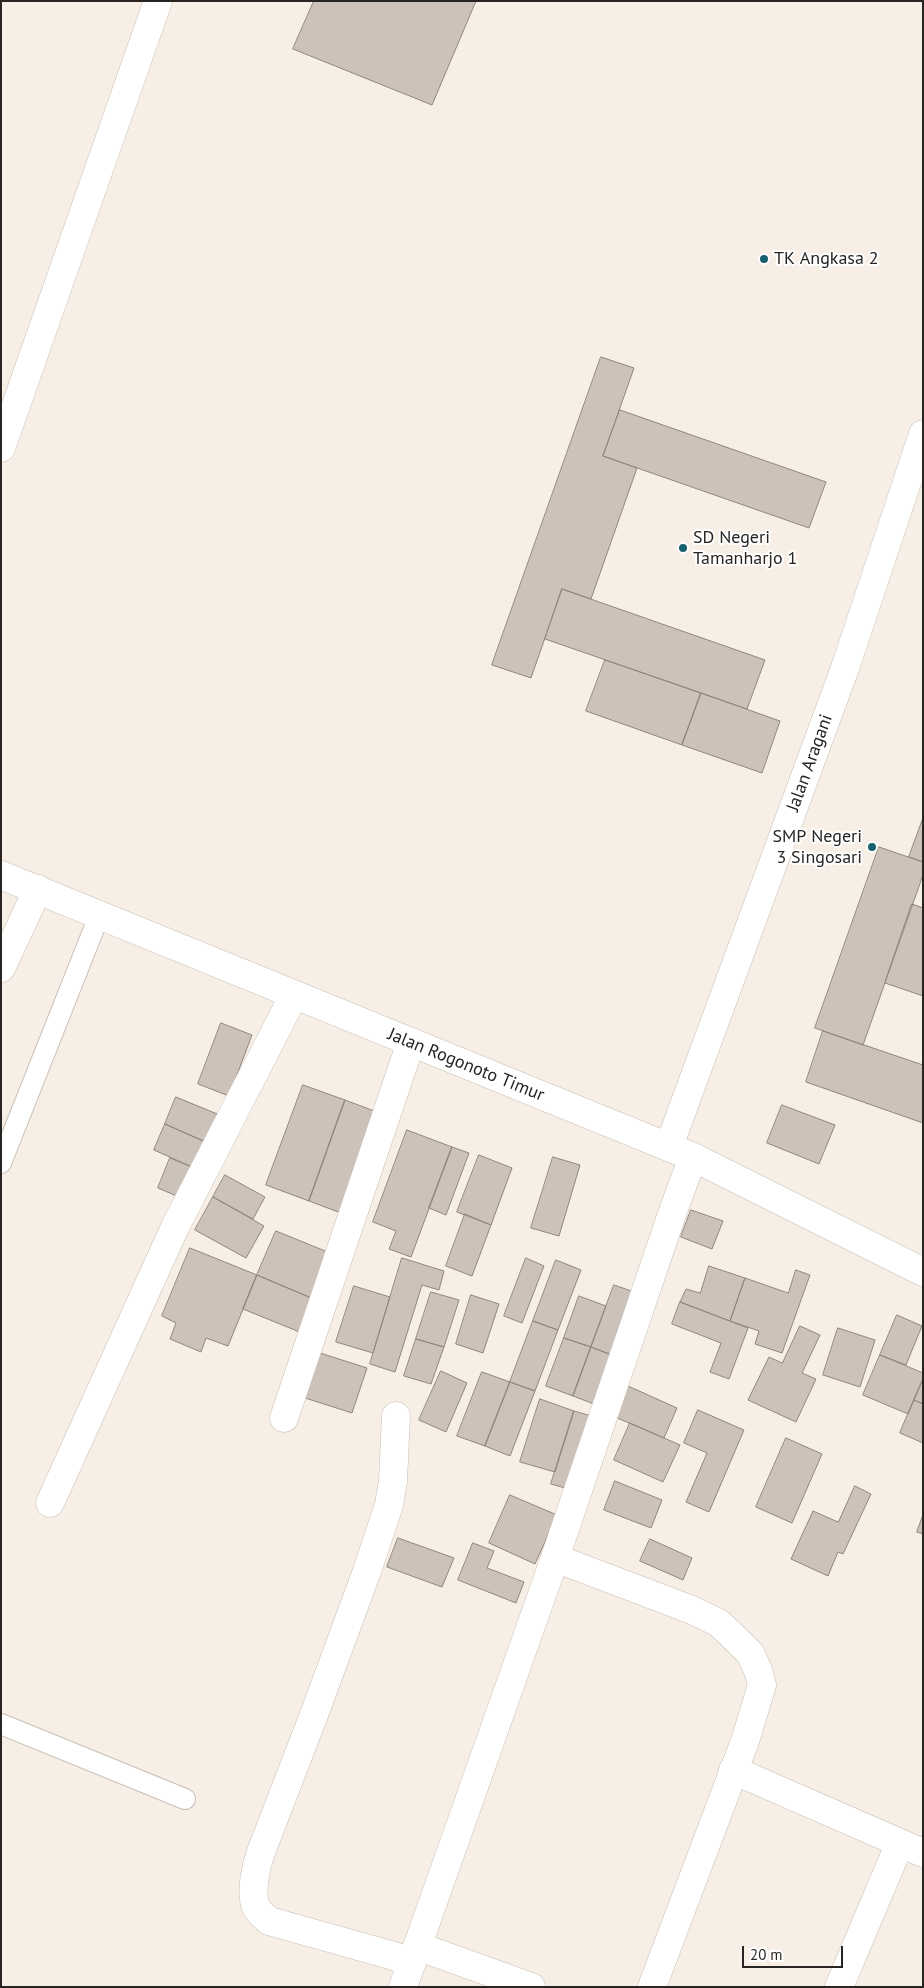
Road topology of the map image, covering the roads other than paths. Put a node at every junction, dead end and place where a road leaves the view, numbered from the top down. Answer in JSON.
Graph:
{"nodes":[{"id":1,"x":158,"y":1,"type":"edge"},
{"id":2,"x":923,"y":434,"type":"edge"},
{"id":3,"x":1,"y":448,"type":"edge"},
{"id":4,"x":1,"y":875,"type":"edge"},
{"id":5,"x":38,"y":889,"type":"junction"},
{"id":6,"x":99,"y":916,"type":"junction"},
{"id":7,"x":1,"y":968,"type":"edge"},
{"id":8,"x":294,"y":995,"type":"junction"},
{"id":9,"x":411,"y":1042,"type":"junction"},
{"id":10,"x":668,"y":1146,"type":"junction"},
{"id":11,"x":694,"y":1156,"type":"junction"},
{"id":12,"x":1,"y":1163,"type":"edge"},
{"id":13,"x":923,"y":1272,"type":"edge"},
{"id":14,"x":396,"y":1416,"type":"dead end"},
{"id":15,"x":284,"y":1418,"type":"dead end"},
{"id":16,"x":50,"y":1503,"type":"dead end"},
{"id":17,"x":555,"y":1558,"type":"junction"},
{"id":18,"x":1,"y":1724,"type":"edge"},
{"id":19,"x":733,"y":1770,"type":"junction"},
{"id":20,"x":185,"y":1799,"type":"dead end"},
{"id":21,"x":911,"y":1848,"type":"edge"},
{"id":22,"x":411,"y":1965,"type":"edge"},
{"id":23,"x":530,"y":1987,"type":"edge"},
{"id":24,"x":652,"y":1987,"type":"edge"},
{"id":25,"x":840,"y":1987,"type":"edge"}],
"edges":[{"from":1,"to":3,"type":"street"},
{"from":2,"to":10,"type":"street","name":"Jalan Aragani"},
{"from":4,"to":5,"type":"street","name":"Jalan Rogonoto Timur"},
{"from":5,"to":6,"type":"street","name":"Jalan Rogonoto Timur"},
{"from":5,"to":7,"type":"street"},
{"from":6,"to":8,"type":"street","name":"Jalan Rogonoto Timur"},
{"from":6,"to":12,"type":"lane"},
{"from":8,"to":9,"type":"street","name":"Jalan Rogonoto Timur"},
{"from":8,"to":16,"type":"street"},
{"from":9,"to":10,"type":"street","name":"Jalan Rogonoto Timur"},
{"from":9,"to":15,"type":"street"},
{"from":10,"to":11,"type":"street","name":"Jalan Rogonoto Timur"},
{"from":11,"to":13,"type":"street","name":"Jalan Rogonoto Timur"},
{"from":11,"to":17,"type":"street"},
{"from":14,"to":22,"type":"street"},
{"from":17,"to":19,"type":"street"},
{"from":17,"to":22,"type":"street"},
{"from":18,"to":20,"type":"lane"},
{"from":19,"to":21,"type":"street"},
{"from":19,"to":24,"type":"street"},
{"from":21,"to":25,"type":"street"},
{"from":22,"to":23,"type":"street"}]}
